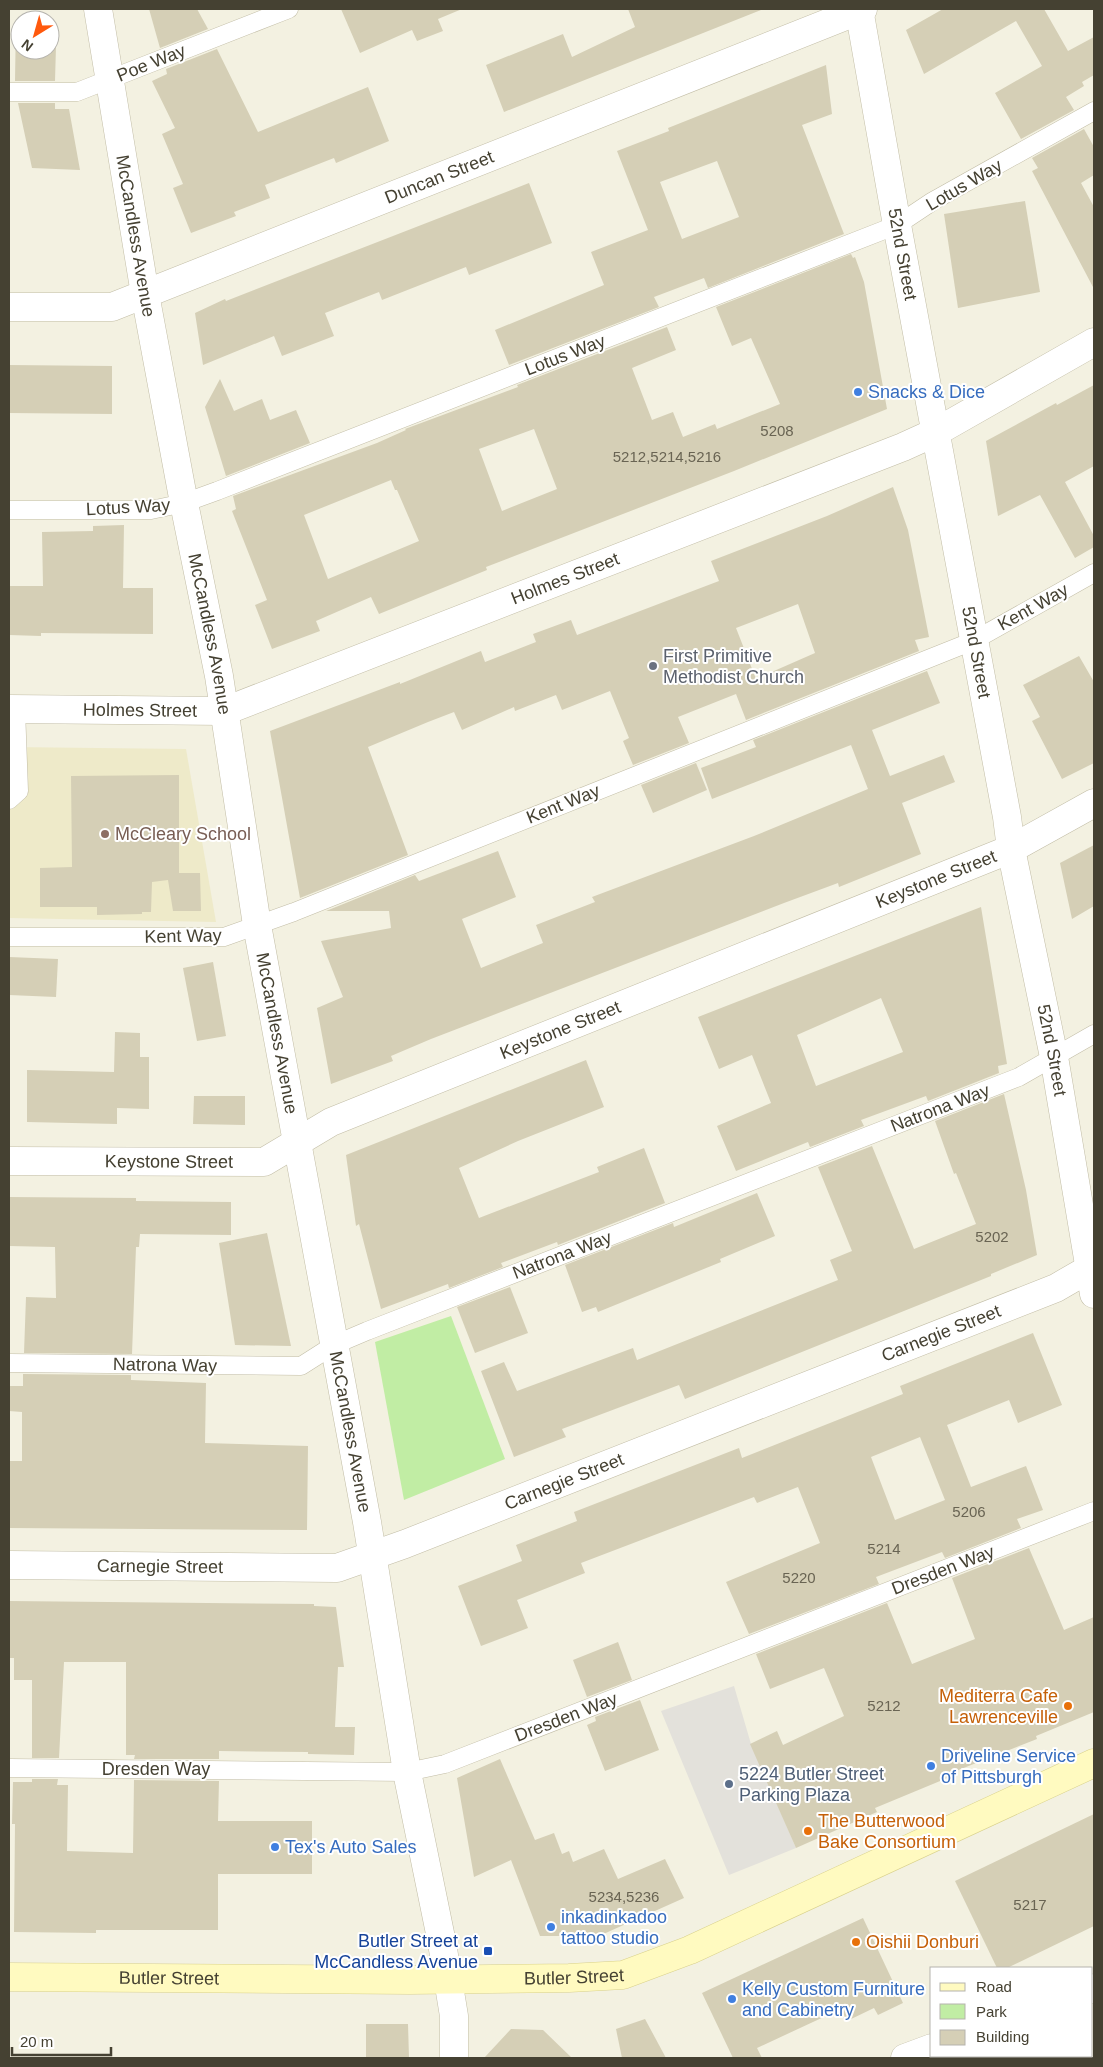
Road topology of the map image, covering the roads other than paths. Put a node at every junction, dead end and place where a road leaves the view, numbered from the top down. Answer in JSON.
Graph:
{"nodes":[{"id":1,"x":98,"y":9,"type":"edge"},
{"id":2,"x":289,"y":9,"type":"edge"},
{"id":3,"x":861,"y":9,"type":"edge"},
{"id":4,"x":111,"y":80,"type":"junction"},
{"id":5,"x":9,"y":92,"type":"edge"},
{"id":6,"x":1094,"y":111,"type":"edge"},
{"id":7,"x":897,"y":225,"type":"junction"},
{"id":8,"x":145,"y":294,"type":"junction"},
{"id":9,"x":9,"y":307,"type":"edge"},
{"id":10,"x":1094,"y":342,"type":"edge"},
{"id":11,"x":936,"y":432,"type":"junction"},
{"id":12,"x":184,"y":504,"type":"junction"},
{"id":13,"x":9,"y":510,"type":"edge"},
{"id":14,"x":1094,"y":573,"type":"edge"},
{"id":15,"x":974,"y":640,"type":"junction"},
{"id":16,"x":12,"y":709,"type":"edge"},
{"id":17,"x":225,"y":711,"type":"junction"},
{"id":18,"x":9,"y":800,"type":"edge"},
{"id":19,"x":1094,"y":803,"type":"edge"},
{"id":20,"x":1010,"y":849,"type":"junction"},
{"id":21,"x":257,"y":925,"type":"junction"},
{"id":22,"x":9,"y":937,"type":"edge"},
{"id":23,"x":1094,"y":1034,"type":"edge"},
{"id":24,"x":1054,"y":1057,"type":"junction"},
{"id":25,"x":297,"y":1143,"type":"junction"},
{"id":26,"x":9,"y":1161,"type":"edge"},
{"id":27,"x":1092,"y":1267,"type":"edge"},
{"id":28,"x":1094,"y":1294,"type":"edge"},
{"id":29,"x":334,"y":1345,"type":"junction"},
{"id":30,"x":9,"y":1363,"type":"edge"},
{"id":31,"x":1094,"y":1511,"type":"edge"},
{"id":32,"x":372,"y":1557,"type":"junction"},
{"id":33,"x":9,"y":1565,"type":"edge"},
{"id":34,"x":1094,"y":1763,"type":"edge"},
{"id":35,"x":9,"y":1768,"type":"edge"},
{"id":36,"x":407,"y":1772,"type":"junction"},
{"id":37,"x":9,"y":1977,"type":"edge"},
{"id":38,"x":448,"y":1980,"type":"junction"},
{"id":39,"x":930,"y":2049,"type":"edge"},
{"id":40,"x":454,"y":2058,"type":"edge"},
{"id":41,"x":905,"y":2058,"type":"edge"}],
"edges":[{"from":1,"to":4,"type":"street","name":"McCandless Avenue"},
{"from":2,"to":4,"type":"lane","name":"Poe Way"},
{"from":3,"to":7,"type":"street","name":"52nd Street"},
{"from":3,"to":8,"type":"street","name":"Duncan Street"},
{"from":4,"to":5,"type":"lane","name":"Poe Way"},
{"from":4,"to":8,"type":"street","name":"McCandless Avenue"},
{"from":6,"to":7,"type":"lane","name":"Lotus Way"},
{"from":7,"to":11,"type":"street","name":"52nd Street"},
{"from":7,"to":12,"type":"lane","name":"Lotus Way"},
{"from":8,"to":9,"type":"street","name":"Duncan Street"},
{"from":8,"to":12,"type":"street","name":"McCandless Avenue"},
{"from":10,"to":11,"type":"street","name":"Holmes Street"},
{"from":11,"to":15,"type":"street","name":"52nd Street"},
{"from":11,"to":17,"type":"street","name":"Holmes Street"},
{"from":12,"to":13,"type":"lane","name":"Lotus Way"},
{"from":12,"to":17,"type":"street","name":"McCandless Avenue"},
{"from":14,"to":15,"type":"lane","name":"Kent Way"},
{"from":15,"to":20,"type":"street","name":"52nd Street"},
{"from":15,"to":21,"type":"lane","name":"Kent Way"},
{"from":16,"to":17,"type":"street","name":"Holmes Street"},
{"from":16,"to":18,"type":"lane"},
{"from":17,"to":21,"type":"street","name":"McCandless Avenue"},
{"from":19,"to":20,"type":"street","name":"Keystone Street"},
{"from":20,"to":24,"type":"street","name":"52nd Street"},
{"from":20,"to":25,"type":"street","name":"Keystone Street"},
{"from":21,"to":22,"type":"lane","name":"Kent Way"},
{"from":21,"to":25,"type":"street","name":"McCandless Avenue"},
{"from":23,"to":24,"type":"lane","name":"Natrona Way"},
{"from":24,"to":27,"type":"street","name":"52nd Street"},
{"from":24,"to":29,"type":"lane","name":"Natrona Way"},
{"from":25,"to":26,"type":"street","name":"Keystone Street"},
{"from":25,"to":29,"type":"street","name":"McCandless Avenue"},
{"from":27,"to":28,"type":"street","name":"52nd Street"},
{"from":27,"to":32,"type":"street","name":"Carnegie Street"},
{"from":29,"to":30,"type":"lane","name":"Natrona Way"},
{"from":29,"to":32,"type":"street","name":"McCandless Avenue"},
{"from":31,"to":36,"type":"lane","name":"Dresden Way"},
{"from":32,"to":33,"type":"street","name":"Carnegie Street"},
{"from":32,"to":36,"type":"street","name":"McCandless Avenue"},
{"from":34,"to":38,"type":"main road","name":"Butler Street"},
{"from":35,"to":36,"type":"lane","name":"Dresden Way"},
{"from":36,"to":38,"type":"street","name":"McCandless Avenue"},
{"from":37,"to":38,"type":"main road","name":"Butler Street"},
{"from":38,"to":40,"type":"street","name":"McCandless Avenue"},
{"from":39,"to":41,"type":"street"}]}
